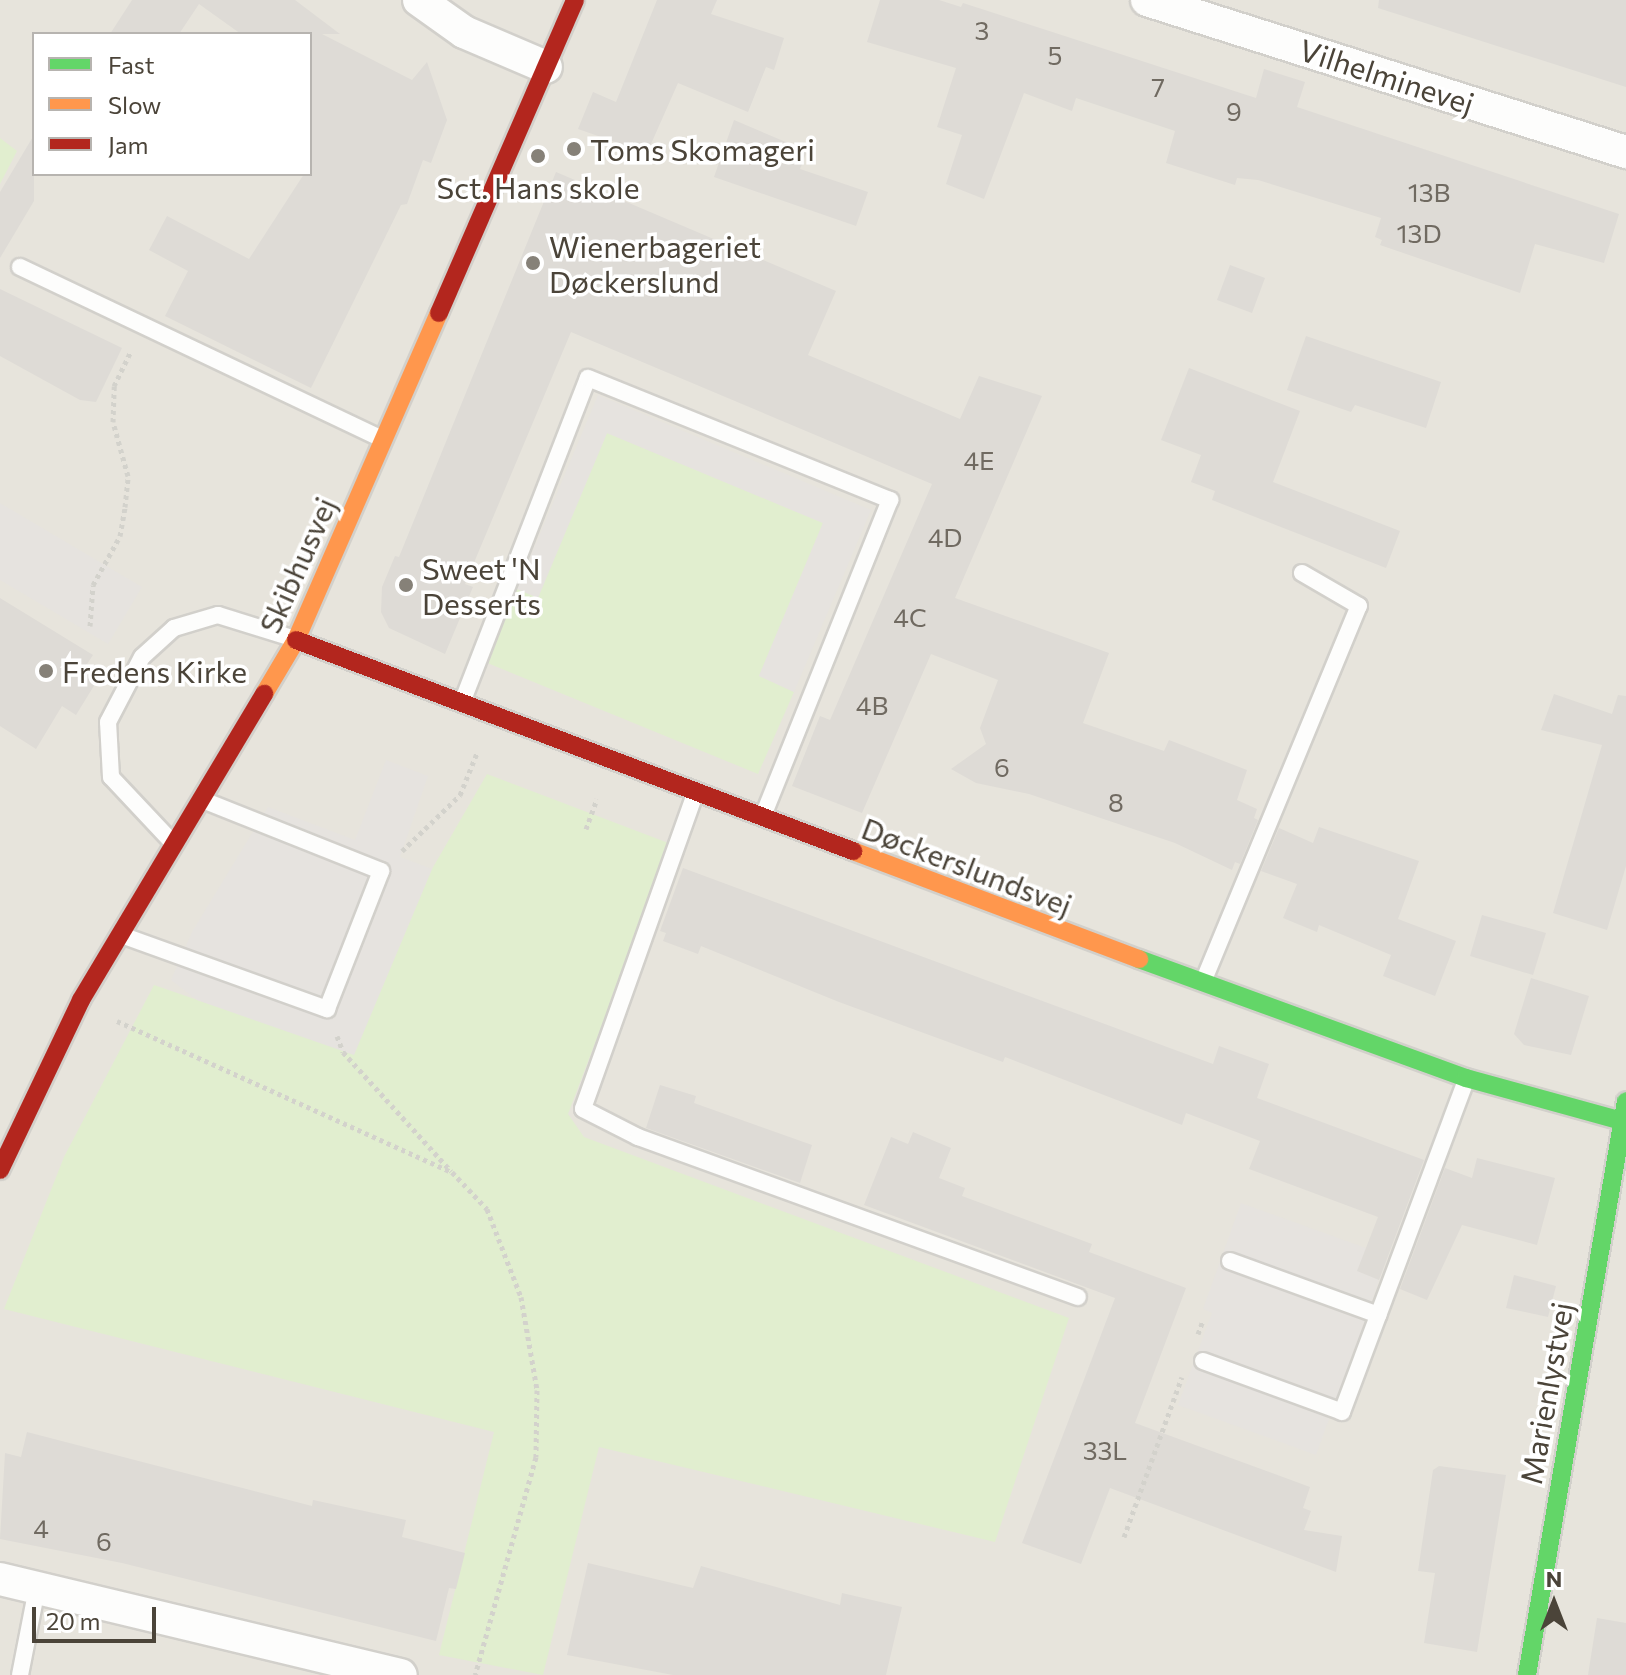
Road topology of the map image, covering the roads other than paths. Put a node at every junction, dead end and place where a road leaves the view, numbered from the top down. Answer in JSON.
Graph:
{"nodes":[{"id":1,"x":419,"y":0,"type":"edge"},
{"id":2,"x":575,"y":0,"type":"edge"},
{"id":3,"x":1147,"y":0,"type":"edge"},
{"id":4,"x":546,"y":67,"type":"junction"},
{"id":5,"x":1626,"y":152,"type":"edge"},
{"id":6,"x":20,"y":267,"type":"dead end"},
{"id":7,"x":384,"y":439,"type":"junction"},
{"id":8,"x":1302,"y":573,"type":"dead end"},
{"id":9,"x":296,"y":640,"type":"junction"},
{"id":10,"x":462,"y":701,"type":"junction"},
{"id":11,"x":696,"y":793,"type":"junction"},
{"id":12,"x":200,"y":799,"type":"junction"},
{"id":13,"x":762,"y":818,"type":"junction"},
{"id":14,"x":173,"y":843,"type":"junction"},
{"id":15,"x":119,"y":934,"type":"junction"},
{"id":16,"x":1202,"y":984,"type":"junction"},
{"id":17,"x":1466,"y":1078,"type":"junction"},
{"id":18,"x":1626,"y":1101,"type":"edge"},
{"id":19,"x":1623,"y":1121,"type":"edge"},
{"id":20,"x":0,"y":1170,"type":"edge"},
{"id":21,"x":1230,"y":1261,"type":"dead end"},
{"id":22,"x":1078,"y":1297,"type":"dead end"},
{"id":23,"x":1378,"y":1315,"type":"junction"},
{"id":24,"x":1203,"y":1361,"type":"dead end"},
{"id":25,"x":0,"y":1579,"type":"edge"},
{"id":26,"x":37,"y":1588,"type":"junction"},
{"id":27,"x":20,"y":1675,"type":"edge"},
{"id":28,"x":401,"y":1675,"type":"edge"},
{"id":29,"x":1527,"y":1675,"type":"edge"}],
"edges":[{"from":1,"to":4,"type":"street"},
{"from":2,"to":4,"type":"street","name":"Skibhusvej"},
{"from":3,"to":5,"type":"street","name":"Vilhelminevej"},
{"from":4,"to":7,"type":"street","name":"Skibhusvej"},
{"from":6,"to":7,"type":"lane"},
{"from":7,"to":9,"type":"street","name":"Skibhusvej"},
{"from":8,"to":16,"type":"lane"},
{"from":9,"to":10,"type":"street","name":"Døckerslundsvej"},
{"from":9,"to":12,"type":"street","name":"Skibhusvej"},
{"from":9,"to":14,"type":"lane"},
{"from":10,"to":11,"type":"street","name":"Døckerslundsvej"},
{"from":10,"to":13,"type":"lane"},
{"from":11,"to":13,"type":"street","name":"Døckerslundsvej"},
{"from":11,"to":22,"type":"lane"},
{"from":12,"to":14,"type":"street","name":"Skibhusvej"},
{"from":12,"to":15,"type":"lane"},
{"from":13,"to":16,"type":"street","name":"Døckerslundsvej"},
{"from":14,"to":15,"type":"street","name":"Skibhusvej"},
{"from":15,"to":20,"type":"street","name":"Skibhusvej"},
{"from":16,"to":17,"type":"street","name":"Døckerslundsvej"},
{"from":17,"to":19,"type":"street","name":"Døckerslundsvej"},
{"from":17,"to":23,"type":"lane"},
{"from":18,"to":19,"type":"street","name":"Marienlystvej"},
{"from":19,"to":29,"type":"street","name":"Marienlystvej"},
{"from":21,"to":23,"type":"lane"},
{"from":23,"to":24,"type":"lane"},
{"from":25,"to":26,"type":"street"},
{"from":26,"to":27,"type":"lane"},
{"from":26,"to":28,"type":"street"}]}
